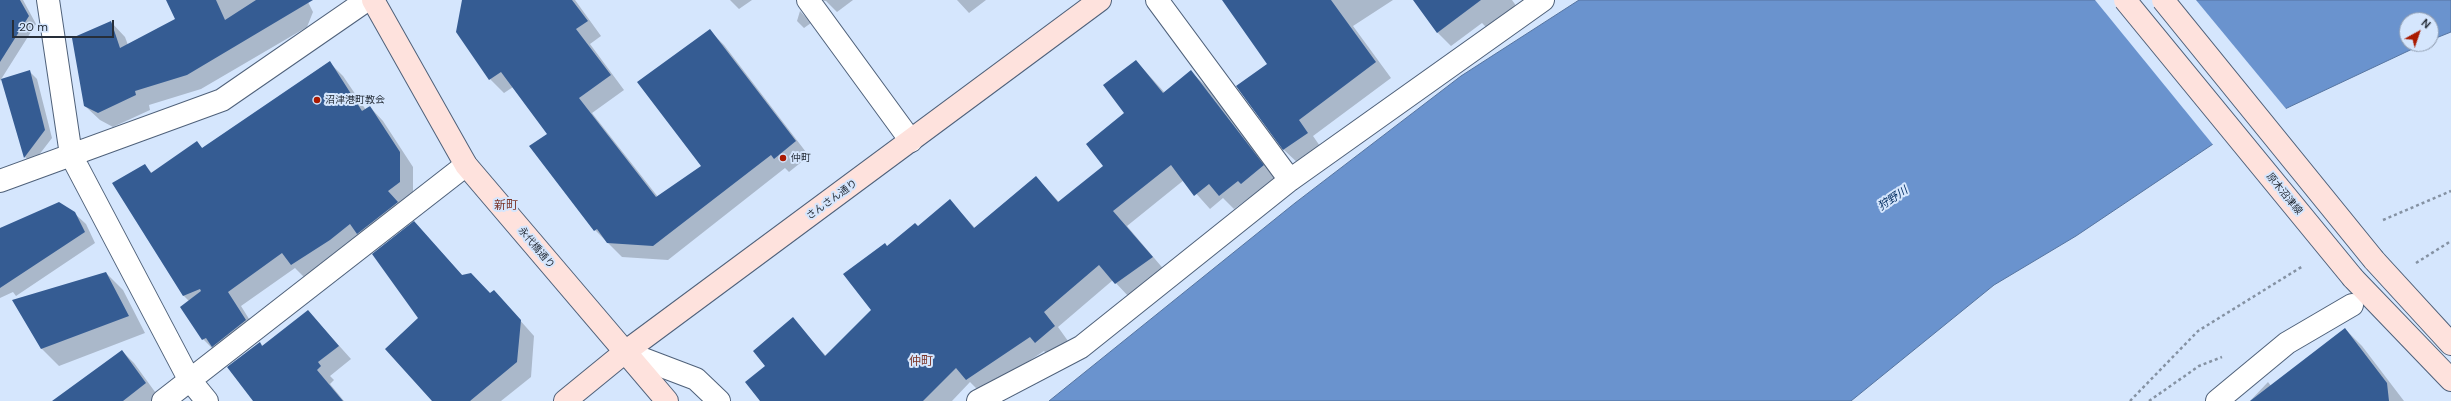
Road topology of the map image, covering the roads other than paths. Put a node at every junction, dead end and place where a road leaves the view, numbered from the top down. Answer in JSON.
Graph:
{"nodes":[{"id":1,"x":48,"y":0,"type":"edge"},
{"id":2,"x":367,"y":0,"type":"edge"},
{"id":3,"x":373,"y":0,"type":"edge"},
{"id":4,"x":808,"y":0,"type":"edge"},
{"id":5,"x":1100,"y":0,"type":"edge"},
{"id":6,"x":1157,"y":0,"type":"edge"},
{"id":7,"x":1543,"y":0,"type":"edge"},
{"id":8,"x":2124,"y":0,"type":"edge"},
{"id":9,"x":2163,"y":0,"type":"edge"},
{"id":10,"x":911,"y":141,"type":"junction"},
{"id":11,"x":71,"y":155,"type":"junction"},
{"id":12,"x":466,"y":165,"type":"junction"},
{"id":13,"x":1290,"y":180,"type":"junction"},
{"id":14,"x":0,"y":181,"type":"edge"},
{"id":15,"x":2352,"y":305,"type":"dead end"},
{"id":16,"x":2451,"y":344,"type":"edge"},
{"id":17,"x":625,"y":352,"type":"junction"},
{"id":18,"x":190,"y":379,"type":"junction"},
{"id":19,"x":2451,"y":380,"type":"edge"},
{"id":20,"x":163,"y":401,"type":"edge"},
{"id":21,"x":207,"y":401,"type":"edge"},
{"id":22,"x":565,"y":401,"type":"edge"},
{"id":23,"x":667,"y":401,"type":"edge"},
{"id":24,"x":719,"y":401,"type":"edge"},
{"id":25,"x":978,"y":401,"type":"edge"},
{"id":26,"x":2217,"y":401,"type":"edge"}],
"edges":[{"from":1,"to":11,"type":"street"},
{"from":2,"to":11,"type":"street"},
{"from":3,"to":12,"type":"main road","name":"永代橋通り"},
{"from":4,"to":10,"type":"street"},
{"from":5,"to":10,"type":"main road","name":"さんさん通り"},
{"from":6,"to":13,"type":"street"},
{"from":7,"to":13,"type":"street"},
{"from":8,"to":19,"type":"main road","name":"原木沼津線","bridge":true},
{"from":9,"to":16,"type":"main road","bridge":true},
{"from":10,"to":17,"type":"main road","name":"さんさん通り"},
{"from":11,"to":14,"type":"street"},
{"from":11,"to":18,"type":"street"},
{"from":12,"to":17,"type":"main road","name":"永代橋通り"},
{"from":12,"to":18,"type":"street"},
{"from":13,"to":25,"type":"street"},
{"from":15,"to":26,"type":"street"},
{"from":17,"to":22,"type":"main road","name":"さんさん通り"},
{"from":17,"to":23,"type":"main road","name":"永代橋通り"},
{"from":17,"to":24,"type":"street"},
{"from":18,"to":20,"type":"street"},
{"from":18,"to":21,"type":"street"}]}
